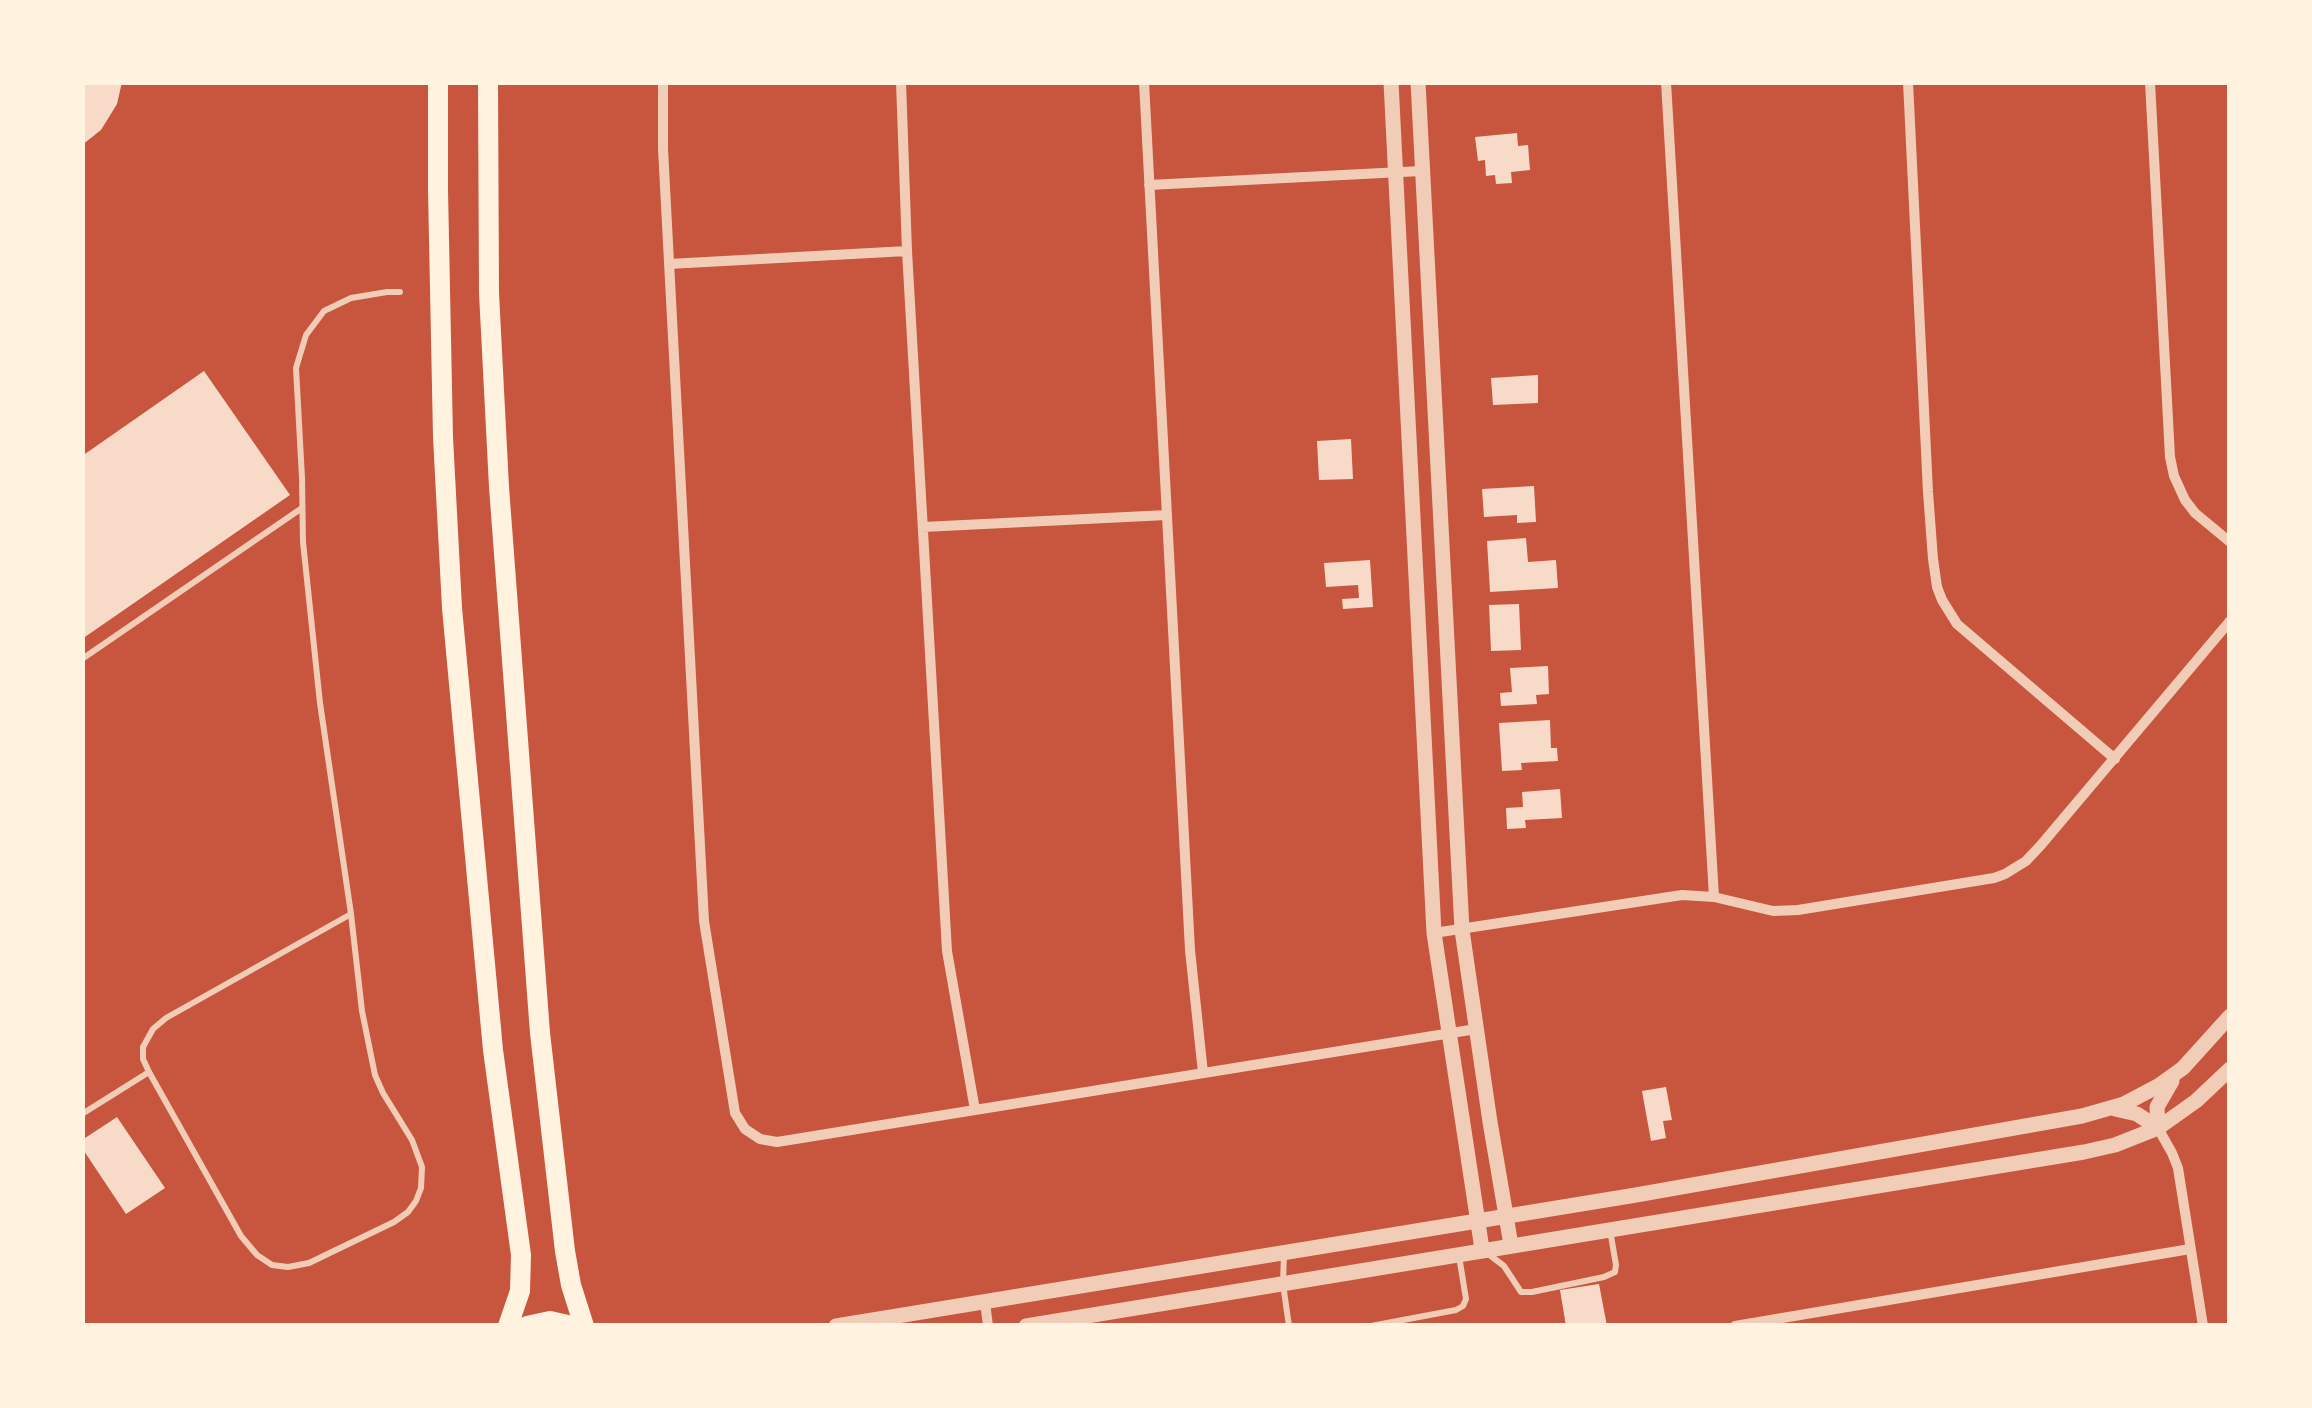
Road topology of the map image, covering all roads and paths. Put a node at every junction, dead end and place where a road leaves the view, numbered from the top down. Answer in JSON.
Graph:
{"nodes":[{"id":1,"x":438,"y":82,"type":"edge"},
{"id":2,"x":488,"y":82,"type":"edge"},
{"id":3,"x":664,"y":82,"type":"edge"},
{"id":4,"x":901,"y":82,"type":"edge"},
{"id":5,"x":1144,"y":82,"type":"edge"},
{"id":6,"x":1391,"y":82,"type":"edge"},
{"id":7,"x":1418,"y":82,"type":"edge"},
{"id":8,"x":1666,"y":82,"type":"edge"},
{"id":9,"x":1908,"y":82,"type":"edge"},
{"id":10,"x":2150,"y":82,"type":"edge"},
{"id":11,"x":1421,"y":171,"type":"junction"},
{"id":12,"x":1395,"y":172,"type":"junction"},
{"id":13,"x":1150,"y":185,"type":"junction"},
{"id":14,"x":908,"y":251,"type":"junction"},
{"id":15,"x":669,"y":264,"type":"junction"},
{"id":16,"x":400,"y":292,"type":"dead end"},
{"id":17,"x":303,"y":507,"type":"junction"},
{"id":18,"x":1167,"y":515,"type":"junction"},
{"id":19,"x":923,"y":527,"type":"junction"},
{"id":20,"x":2230,"y":542,"type":"edge"},
{"id":21,"x":2230,"y":620,"type":"edge"},
{"id":22,"x":82,"y":659,"type":"edge"},
{"id":23,"x":2115,"y":759,"type":"junction"},
{"id":24,"x":1714,"y":897,"type":"junction"},
{"id":25,"x":351,"y":914,"type":"junction"},
{"id":26,"x":1462,"y":930,"type":"junction"},
{"id":27,"x":1434,"y":933,"type":"junction"},
{"id":28,"x":2230,"y":1016,"type":"edge"},
{"id":29,"x":1476,"y":1029,"type":"junction"},
{"id":30,"x":1448,"y":1034,"type":"junction"},
{"id":31,"x":2183,"y":1068,"type":"junction"},
{"id":32,"x":2230,"y":1070,"type":"edge"},
{"id":33,"x":149,"y":1072,"type":"junction"},
{"id":34,"x":1203,"y":1074,"type":"junction"},
{"id":35,"x":2106,"y":1109,"type":"junction"},
{"id":36,"x":974,"y":1110,"type":"junction"},
{"id":37,"x":82,"y":1114,"type":"edge"},
{"id":38,"x":2158,"y":1128,"type":"junction"},
{"id":39,"x":1506,"y":1216,"type":"junction"},
{"id":40,"x":1478,"y":1221,"type":"junction"},
{"id":41,"x":1609,"y":1228,"type":"junction"},
{"id":42,"x":1511,"y":1245,"type":"junction"},
{"id":43,"x":2190,"y":1249,"type":"junction"},
{"id":44,"x":1482,"y":1250,"type":"junction"},
{"id":45,"x":1284,"y":1253,"type":"junction"},
{"id":46,"x":1459,"y":1254,"type":"junction"},
{"id":47,"x":1504,"y":1266,"type":"junction"},
{"id":48,"x":1282,"y":1284,"type":"junction"},
{"id":49,"x":984,"y":1302,"type":"junction"},
{"id":50,"x":508,"y":1326,"type":"edge"},
{"id":51,"x":527,"y":1326,"type":"edge"},
{"id":52,"x":572,"y":1326,"type":"edge"},
{"id":53,"x":584,"y":1326,"type":"edge"},
{"id":54,"x":836,"y":1326,"type":"edge"},
{"id":55,"x":988,"y":1326,"type":"edge"},
{"id":56,"x":1026,"y":1326,"type":"edge"},
{"id":57,"x":1290,"y":1326,"type":"edge"},
{"id":58,"x":1371,"y":1326,"type":"edge"},
{"id":59,"x":1734,"y":1326,"type":"edge"},
{"id":60,"x":2203,"y":1326,"type":"edge"}],
"edges":[{"from":1,"to":50,"type":"main road"},
{"from":2,"to":53,"type":"main road"},
{"from":3,"to":15,"type":"street"},
{"from":4,"to":14,"type":"street"},
{"from":5,"to":13,"type":"street"},
{"from":6,"to":12,"type":"street"},
{"from":7,"to":11,"type":"street"},
{"from":8,"to":24,"type":"street"},
{"from":9,"to":23,"type":"street"},
{"from":10,"to":20,"type":"street"},
{"from":11,"to":12,"type":"street"},
{"from":11,"to":26,"type":"street"},
{"from":12,"to":13,"type":"street"},
{"from":12,"to":27,"type":"street"},
{"from":13,"to":18,"type":"street"},
{"from":14,"to":15,"type":"street"},
{"from":14,"to":19,"type":"street"},
{"from":15,"to":36,"type":"street"},
{"from":16,"to":17,"type":"lane"},
{"from":17,"to":22,"type":"lane"},
{"from":17,"to":25,"type":"lane"},
{"from":18,"to":19,"type":"street"},
{"from":18,"to":34,"type":"street"},
{"from":19,"to":36,"type":"street"},
{"from":21,"to":23,"type":"street"},
{"from":23,"to":24,"type":"street"},
{"from":24,"to":26,"type":"street"},
{"from":25,"to":33,"type":"lane"},
{"from":25,"to":33,"type":"lane"},
{"from":26,"to":27,"type":"street"},
{"from":26,"to":29,"type":"street"},
{"from":27,"to":30,"type":"street"},
{"from":28,"to":31,"type":"street"},
{"from":29,"to":30,"type":"street"},
{"from":29,"to":39,"type":"street"},
{"from":30,"to":34,"type":"street"},
{"from":30,"to":40,"type":"street"},
{"from":31,"to":35,"type":"street"},
{"from":31,"to":38,"type":"street"},
{"from":32,"to":38,"type":"street"},
{"from":33,"to":37,"type":"lane"},
{"from":34,"to":36,"type":"street"},
{"from":35,"to":38,"type":"street"},
{"from":35,"to":39,"type":"street"},
{"from":38,"to":41,"type":"street"},
{"from":38,"to":43,"type":"street"},
{"from":39,"to":40,"type":"street"},
{"from":39,"to":42,"type":"street"},
{"from":40,"to":44,"type":"street"},
{"from":40,"to":45,"type":"street"},
{"from":41,"to":42,"type":"street"},
{"from":41,"to":47,"type":"lane"},
{"from":42,"to":44,"type":"street"},
{"from":42,"to":47,"type":"lane"},
{"from":43,"to":59,"type":"street"},
{"from":43,"to":60,"type":"street"},
{"from":44,"to":46,"type":"street"},
{"from":44,"to":47,"type":"lane"},
{"from":45,"to":48,"type":"lane"},
{"from":45,"to":49,"type":"street"},
{"from":46,"to":48,"type":"street"},
{"from":46,"to":58,"type":"lane"},
{"from":48,"to":56,"type":"street"},
{"from":48,"to":57,"type":"lane"},
{"from":49,"to":54,"type":"street"},
{"from":49,"to":55,"type":"street"},
{"from":51,"to":52,"type":"main road"}]}
